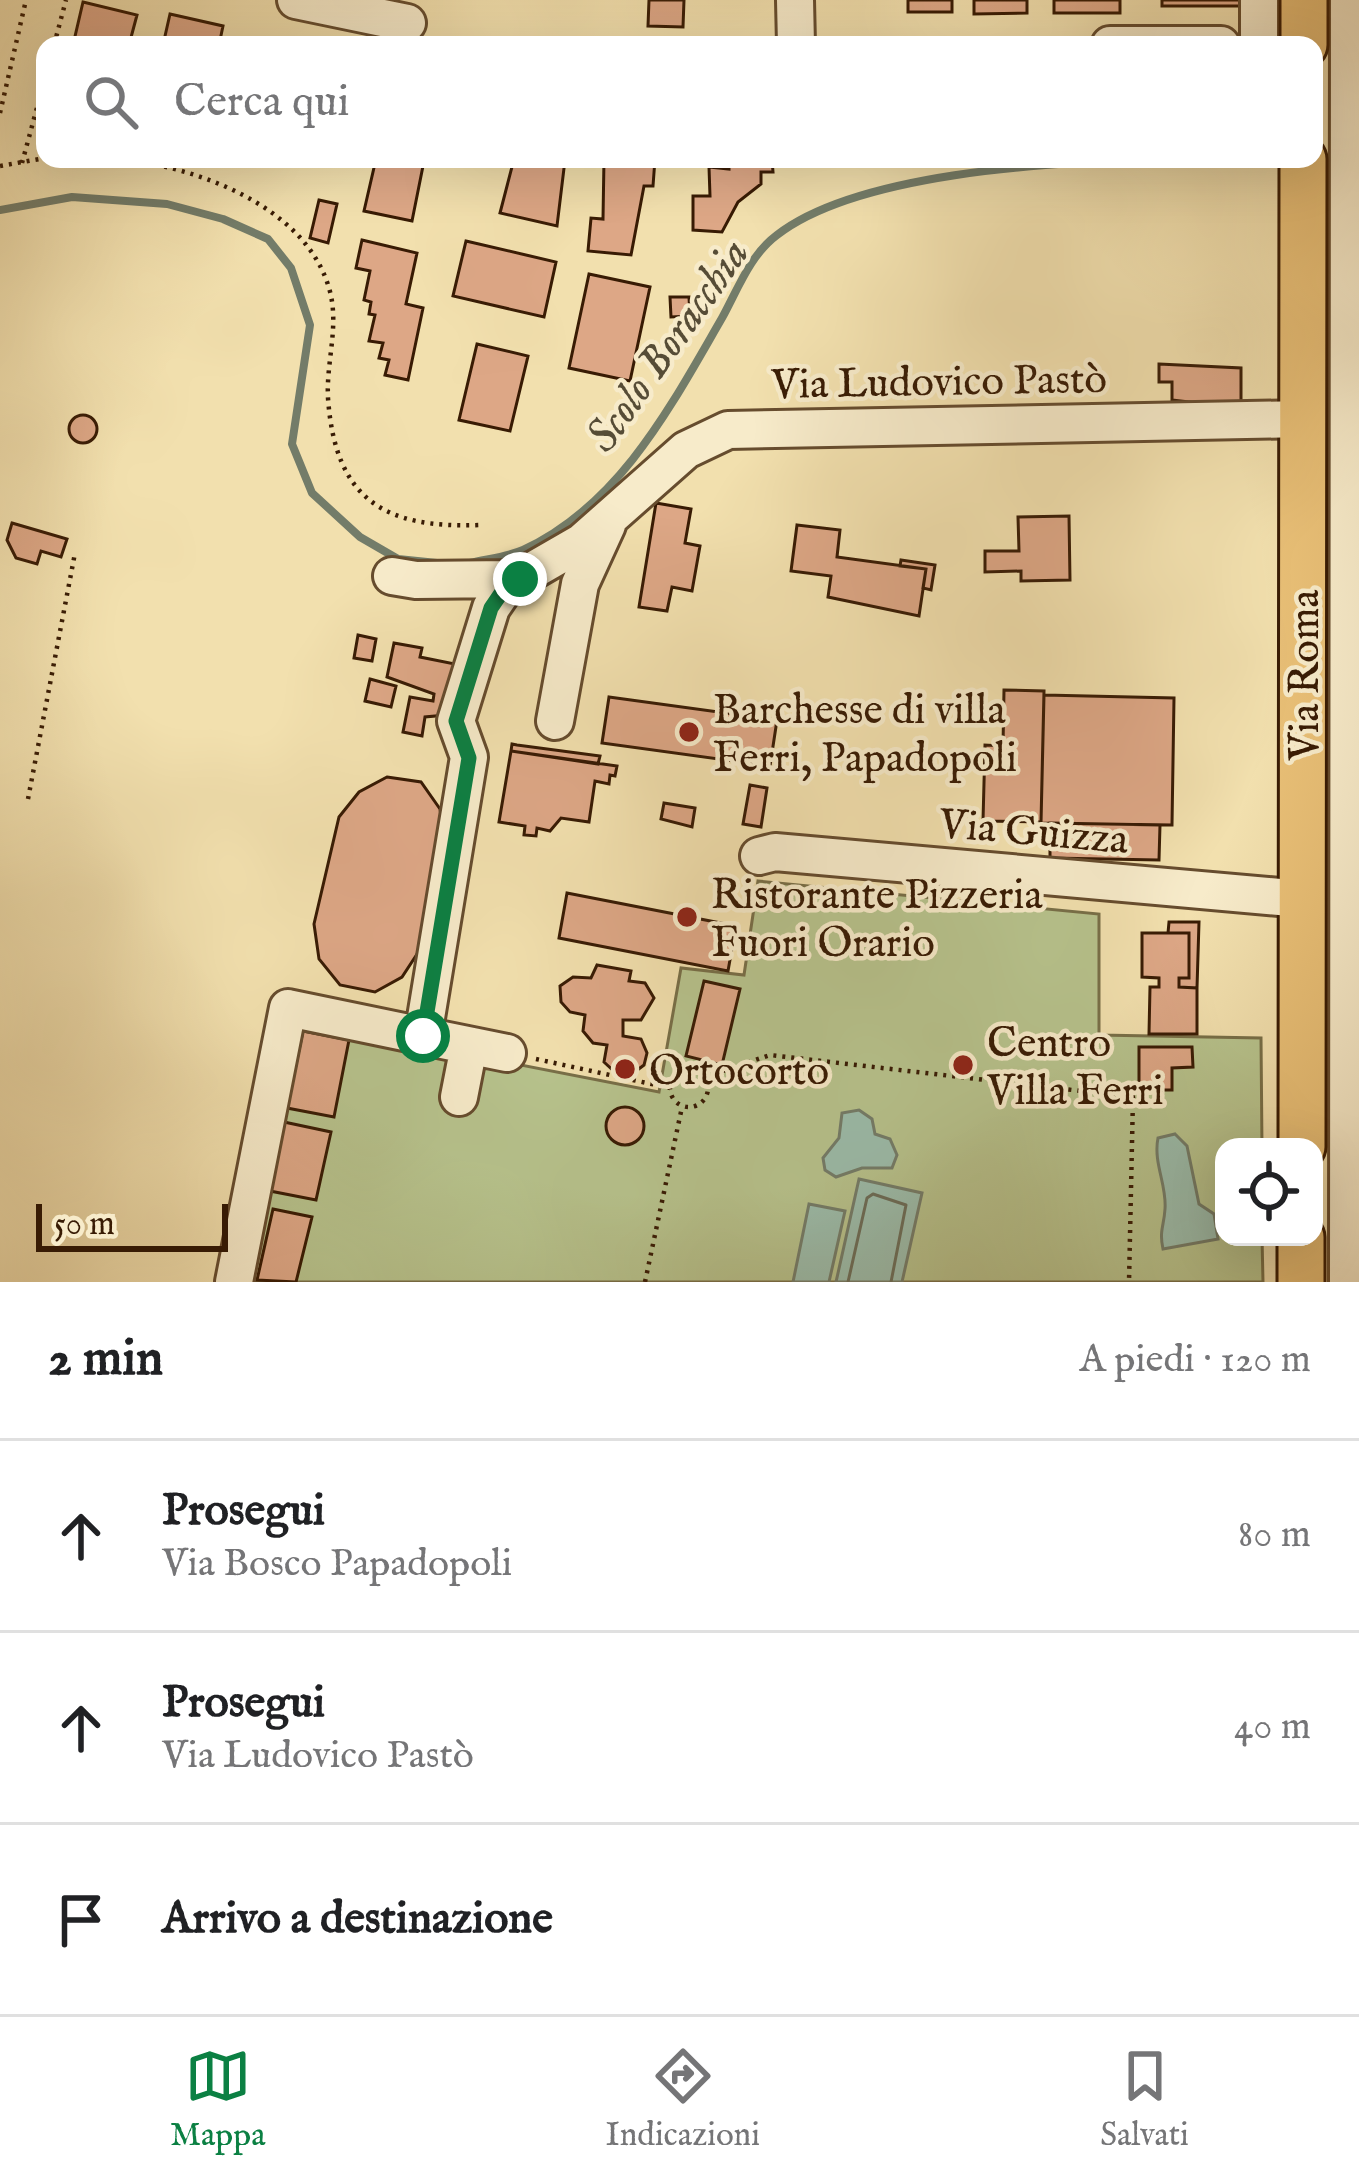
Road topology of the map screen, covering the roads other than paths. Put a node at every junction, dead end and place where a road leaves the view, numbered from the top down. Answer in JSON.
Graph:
{"nodes":[{"id":1,"x":296,"y":0,"type":"edge"},
{"id":2,"x":795,"y":0,"type":"edge"},
{"id":3,"x":1259,"y":0,"type":"edge"},
{"id":4,"x":1304,"y":0,"type":"edge"},
{"id":5,"x":1349,"y":0,"type":"edge"},
{"id":6,"x":408,"y":23,"type":"edge"},
{"id":7,"x":796,"y":36,"type":"edge"},
{"id":8,"x":1259,"y":36,"type":"edge"},
{"id":9,"x":1304,"y":36,"type":"edge"},
{"id":10,"x":1303,"y":181,"type":"edge"},
{"id":11,"x":1349,"y":201,"type":"junction"},
{"id":12,"x":1353,"y":337,"type":"edge"},
{"id":13,"x":1304,"y":419,"type":"junction"},
{"id":14,"x":608,"y":522,"type":"junction"},
{"id":15,"x":392,"y":576,"type":"dead end"},
{"id":16,"x":520,"y":579,"type":"junction"},
{"id":17,"x":555,"y":721,"type":"dead end"},
{"id":18,"x":1303,"y":806,"type":"junction"},
{"id":19,"x":1354,"y":806,"type":"edge"},
{"id":20,"x":759,"y":856,"type":"dead end"},
{"id":21,"x":1302,"y":899,"type":"junction"},
{"id":22,"x":423,"y":1036,"type":"junction"},
{"id":23,"x":469,"y":1046,"type":"junction"},
{"id":24,"x":507,"y":1053,"type":"road end"},
{"id":25,"x":459,"y":1097,"type":"dead end"},
{"id":26,"x":1302,"y":1138,"type":"edge"},
{"id":27,"x":1301,"y":1246,"type":"edge"},
{"id":28,"x":234,"y":1282,"type":"edge"},
{"id":29,"x":1301,"y":1282,"type":"edge"},
{"id":30,"x":1348,"y":1282,"type":"edge"}],
"edges":[{"from":1,"to":6,"type":"street"},
{"from":2,"to":7,"type":"street"},
{"from":3,"to":8,"type":"street"},
{"from":4,"to":9,"type":"main road"},
{"from":5,"to":11,"type":"street","name":"Via Roma"},
{"from":10,"to":11,"type":"street","name":"Via Roma"},
{"from":10,"to":13,"type":"main road","name":"Via Roma"},
{"from":11,"to":12,"type":"street","name":"Via Roma"},
{"from":12,"to":19,"type":"street","name":"Via Roma"},
{"from":13,"to":14,"type":"street","name":"Via Ludovico Pastò"},
{"from":13,"to":18,"type":"main road","name":"Via Roma"},
{"from":14,"to":16,"type":"street","name":"Via Ludovico Pastò"},
{"from":14,"to":17,"type":"street","name":"Via Ludovico Pastò"},
{"from":15,"to":16,"type":"street"},
{"from":16,"to":22,"type":"street","name":"Via Ludovico Pastò"},
{"from":18,"to":19,"type":"street"},
{"from":18,"to":21,"type":"main road","name":"Via Roma"},
{"from":19,"to":30,"type":"street","name":"Via Roma"},
{"from":20,"to":21,"type":"street","name":"Via Guizza"},
{"from":21,"to":26,"type":"main road","name":"Via Roma"},
{"from":22,"to":23,"type":"street"},
{"from":22,"to":28,"type":"street"},
{"from":23,"to":24,"type":"street"},
{"from":23,"to":25,"type":"street"},
{"from":27,"to":29,"type":"main road"}]}
